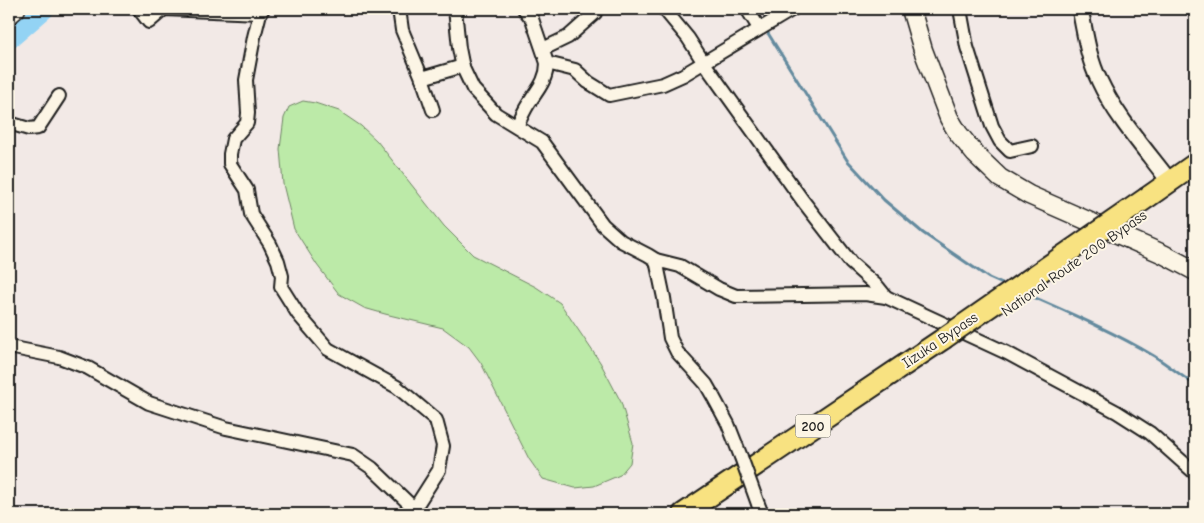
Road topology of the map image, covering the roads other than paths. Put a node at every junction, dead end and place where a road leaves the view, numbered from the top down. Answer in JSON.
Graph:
{"nodes":[{"id":1,"x":16,"y":9,"type":"edge"},
{"id":2,"x":139,"y":9,"type":"edge"},
{"id":3,"x":164,"y":9,"type":"edge"},
{"id":4,"x":399,"y":9,"type":"edge"},
{"id":5,"x":455,"y":9,"type":"edge"},
{"id":6,"x":524,"y":9,"type":"edge"},
{"id":7,"x":664,"y":9,"type":"edge"},
{"id":8,"x":747,"y":9,"type":"edge"},
{"id":9,"x":793,"y":9,"type":"edge"},
{"id":10,"x":911,"y":9,"type":"edge"},
{"id":11,"x":960,"y":9,"type":"edge"},
{"id":12,"x":1080,"y":9,"type":"edge"},
{"id":13,"x":262,"y":11,"type":"edge"},
{"id":14,"x":594,"y":13,"type":"dead end"},
{"id":15,"x":9,"y":15,"type":"edge"},
{"id":16,"x":759,"y":28,"type":"junction"},
{"id":17,"x":543,"y":49,"type":"junction"},
{"id":18,"x":547,"y":63,"type":"junction"},
{"id":19,"x":704,"y":63,"type":"junction"},
{"id":20,"x":463,"y":66,"type":"junction"},
{"id":21,"x":422,"y":78,"type":"junction"},
{"id":22,"x":59,"y":96,"type":"dead end"},
{"id":23,"x":433,"y":110,"type":"dead end"},
{"id":24,"x":9,"y":123,"type":"edge"},
{"id":25,"x":517,"y":126,"type":"junction"},
{"id":26,"x":1032,"y":146,"type":"dead end"},
{"id":27,"x":1195,"y":164,"type":"edge"},
{"id":28,"x":1195,"y":179,"type":"edge"},
{"id":29,"x":1170,"y":182,"type":"junction"},
{"id":30,"x":1154,"y":200,"type":"junction"},
{"id":31,"x":656,"y":260,"type":"junction"},
{"id":32,"x":1195,"y":271,"type":"edge"},
{"id":33,"x":886,"y":297,"type":"junction"},
{"id":34,"x":950,"y":342,"type":"junction"},
{"id":35,"x":9,"y":347,"type":"edge"},
{"id":36,"x":1195,"y":473,"type":"edge"},
{"id":37,"x":760,"y":509,"type":"edge"},
{"id":38,"x":415,"y":513,"type":"edge"},
{"id":39,"x":683,"y":514,"type":"edge"},
{"id":40,"x":704,"y":514,"type":"edge"}],
"edges":[{"from":1,"to":15,"type":"main road"},
{"from":2,"to":3,"type":"street"},
{"from":3,"to":13,"type":"street"},
{"from":4,"to":21,"type":"street"},
{"from":5,"to":20,"type":"street"},
{"from":6,"to":17,"type":"street"},
{"from":7,"to":19,"type":"street"},
{"from":8,"to":16,"type":"street"},
{"from":9,"to":16,"type":"street"},
{"from":10,"to":32,"type":"main road"},
{"from":11,"to":26,"type":"street"},
{"from":12,"to":29,"type":"street"},
{"from":13,"to":38,"type":"street"},
{"from":14,"to":17,"type":"street"},
{"from":16,"to":19,"type":"street"},
{"from":17,"to":18,"type":"street"},
{"from":18,"to":19,"type":"street"},
{"from":18,"to":25,"type":"street"},
{"from":19,"to":33,"type":"street"},
{"from":20,"to":21,"type":"street"},
{"from":20,"to":25,"type":"street"},
{"from":21,"to":23,"type":"street"},
{"from":22,"to":24,"type":"street"},
{"from":25,"to":31,"type":"street"},
{"from":27,"to":29,"type":"highway","number":"200"},
{"from":28,"to":30,"type":"highway","name":"National Route 200 Bypass","number":"200"},
{"from":29,"to":30,"type":"highway","number":"200"},
{"from":30,"to":34,"type":"highway","name":"National Route 200 Bypass","number":"200"},
{"from":31,"to":33,"type":"street"},
{"from":31,"to":37,"type":"street","bridge":true},
{"from":33,"to":36,"type":"street"},
{"from":34,"to":39,"type":"highway","name":"Iizuka Bypass","number":"200"},
{"from":34,"to":40,"type":"highway","name":"National Route 200 Bypass","number":"200"},
{"from":35,"to":38,"type":"street"}]}
